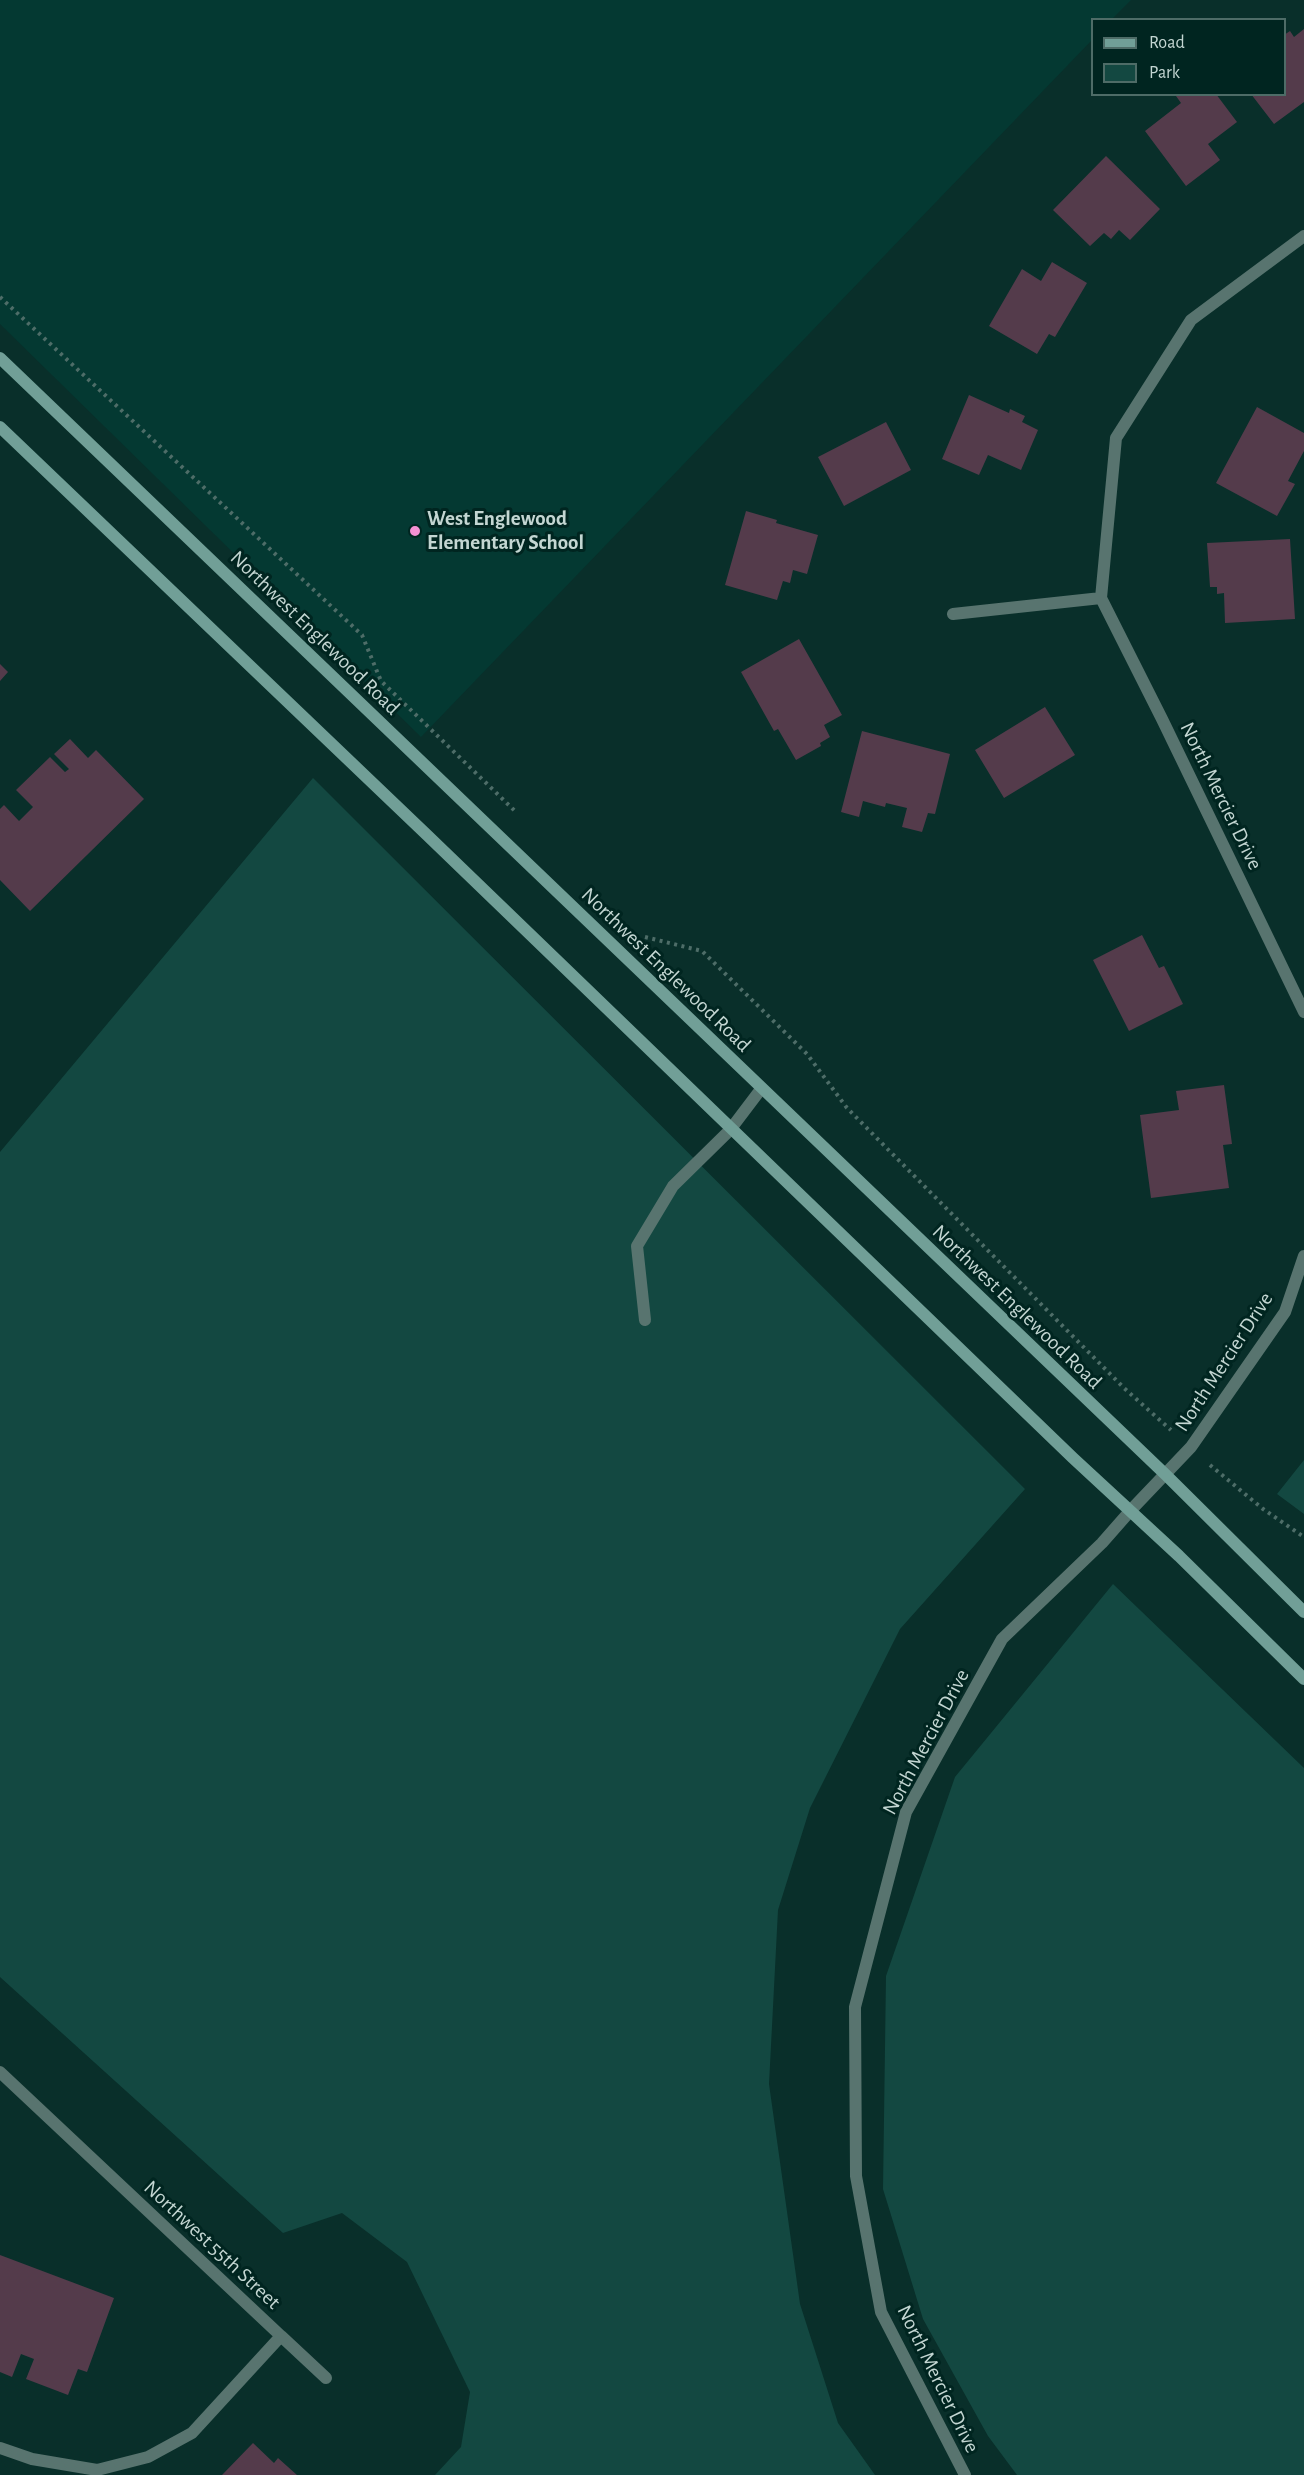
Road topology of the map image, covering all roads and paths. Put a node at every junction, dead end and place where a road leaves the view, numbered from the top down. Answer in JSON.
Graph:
{"nodes":[{"id":1,"x":1304,"y":236,"type":"edge"},
{"id":2,"x":0,"y":297,"type":"edge"},
{"id":3,"x":0,"y":358,"type":"edge"},
{"id":4,"x":0,"y":427,"type":"edge"},
{"id":5,"x":1101,"y":598,"type":"junction"},
{"id":6,"x":953,"y":614,"type":"dead end"},
{"id":7,"x":518,"y":815,"type":"dead end"},
{"id":8,"x":639,"y":931,"type":"dead end"},
{"id":9,"x":1304,"y":1012,"type":"edge"},
{"id":10,"x":761,"y":1089,"type":"junction"},
{"id":11,"x":730,"y":1130,"type":"junction"},
{"id":12,"x":1304,"y":1256,"type":"edge"},
{"id":13,"x":645,"y":1320,"type":"dead end"},
{"id":14,"x":1139,"y":1403,"type":"dead end"},
{"id":15,"x":1166,"y":1475,"type":"junction"},
{"id":16,"x":1227,"y":1480,"type":"dead end"},
{"id":17,"x":1131,"y":1510,"type":"junction"},
{"id":18,"x":1304,"y":1537,"type":"edge"},
{"id":19,"x":1304,"y":1612,"type":"edge"},
{"id":20,"x":1304,"y":1679,"type":"edge"},
{"id":21,"x":0,"y":2072,"type":"edge"},
{"id":22,"x":280,"y":2336,"type":"junction"},
{"id":23,"x":326,"y":2378,"type":"dead end"},
{"id":24,"x":0,"y":2448,"type":"edge"},
{"id":25,"x":965,"y":2475,"type":"edge"}],
"edges":[{"from":1,"to":5,"type":"street"},
{"from":2,"to":7,"type":"path"},
{"from":3,"to":10,"type":"main road","name":"Northwest Englewood Road"},
{"from":4,"to":11,"type":"main road"},
{"from":5,"to":6,"type":"street"},
{"from":5,"to":9,"type":"street","name":"North Mercier Drive"},
{"from":8,"to":14,"type":"path"},
{"from":10,"to":11,"type":"street"},
{"from":10,"to":15,"type":"main road","name":"Northwest Englewood Road"},
{"from":11,"to":13,"type":"street"},
{"from":11,"to":17,"type":"main road"},
{"from":12,"to":15,"type":"street","name":"North Mercier Drive"},
{"from":15,"to":17,"type":"street","name":"North Mercier Drive"},
{"from":15,"to":19,"type":"main road","name":"Northwest Englewood Road"},
{"from":16,"to":18,"type":"path"},
{"from":17,"to":20,"type":"main road"},
{"from":17,"to":25,"type":"street","name":"North Mercier Drive"},
{"from":21,"to":22,"type":"street","name":"Northwest 55th Street"},
{"from":22,"to":23,"type":"street"},
{"from":22,"to":24,"type":"street","name":"Northwest 55th Street"}]}
